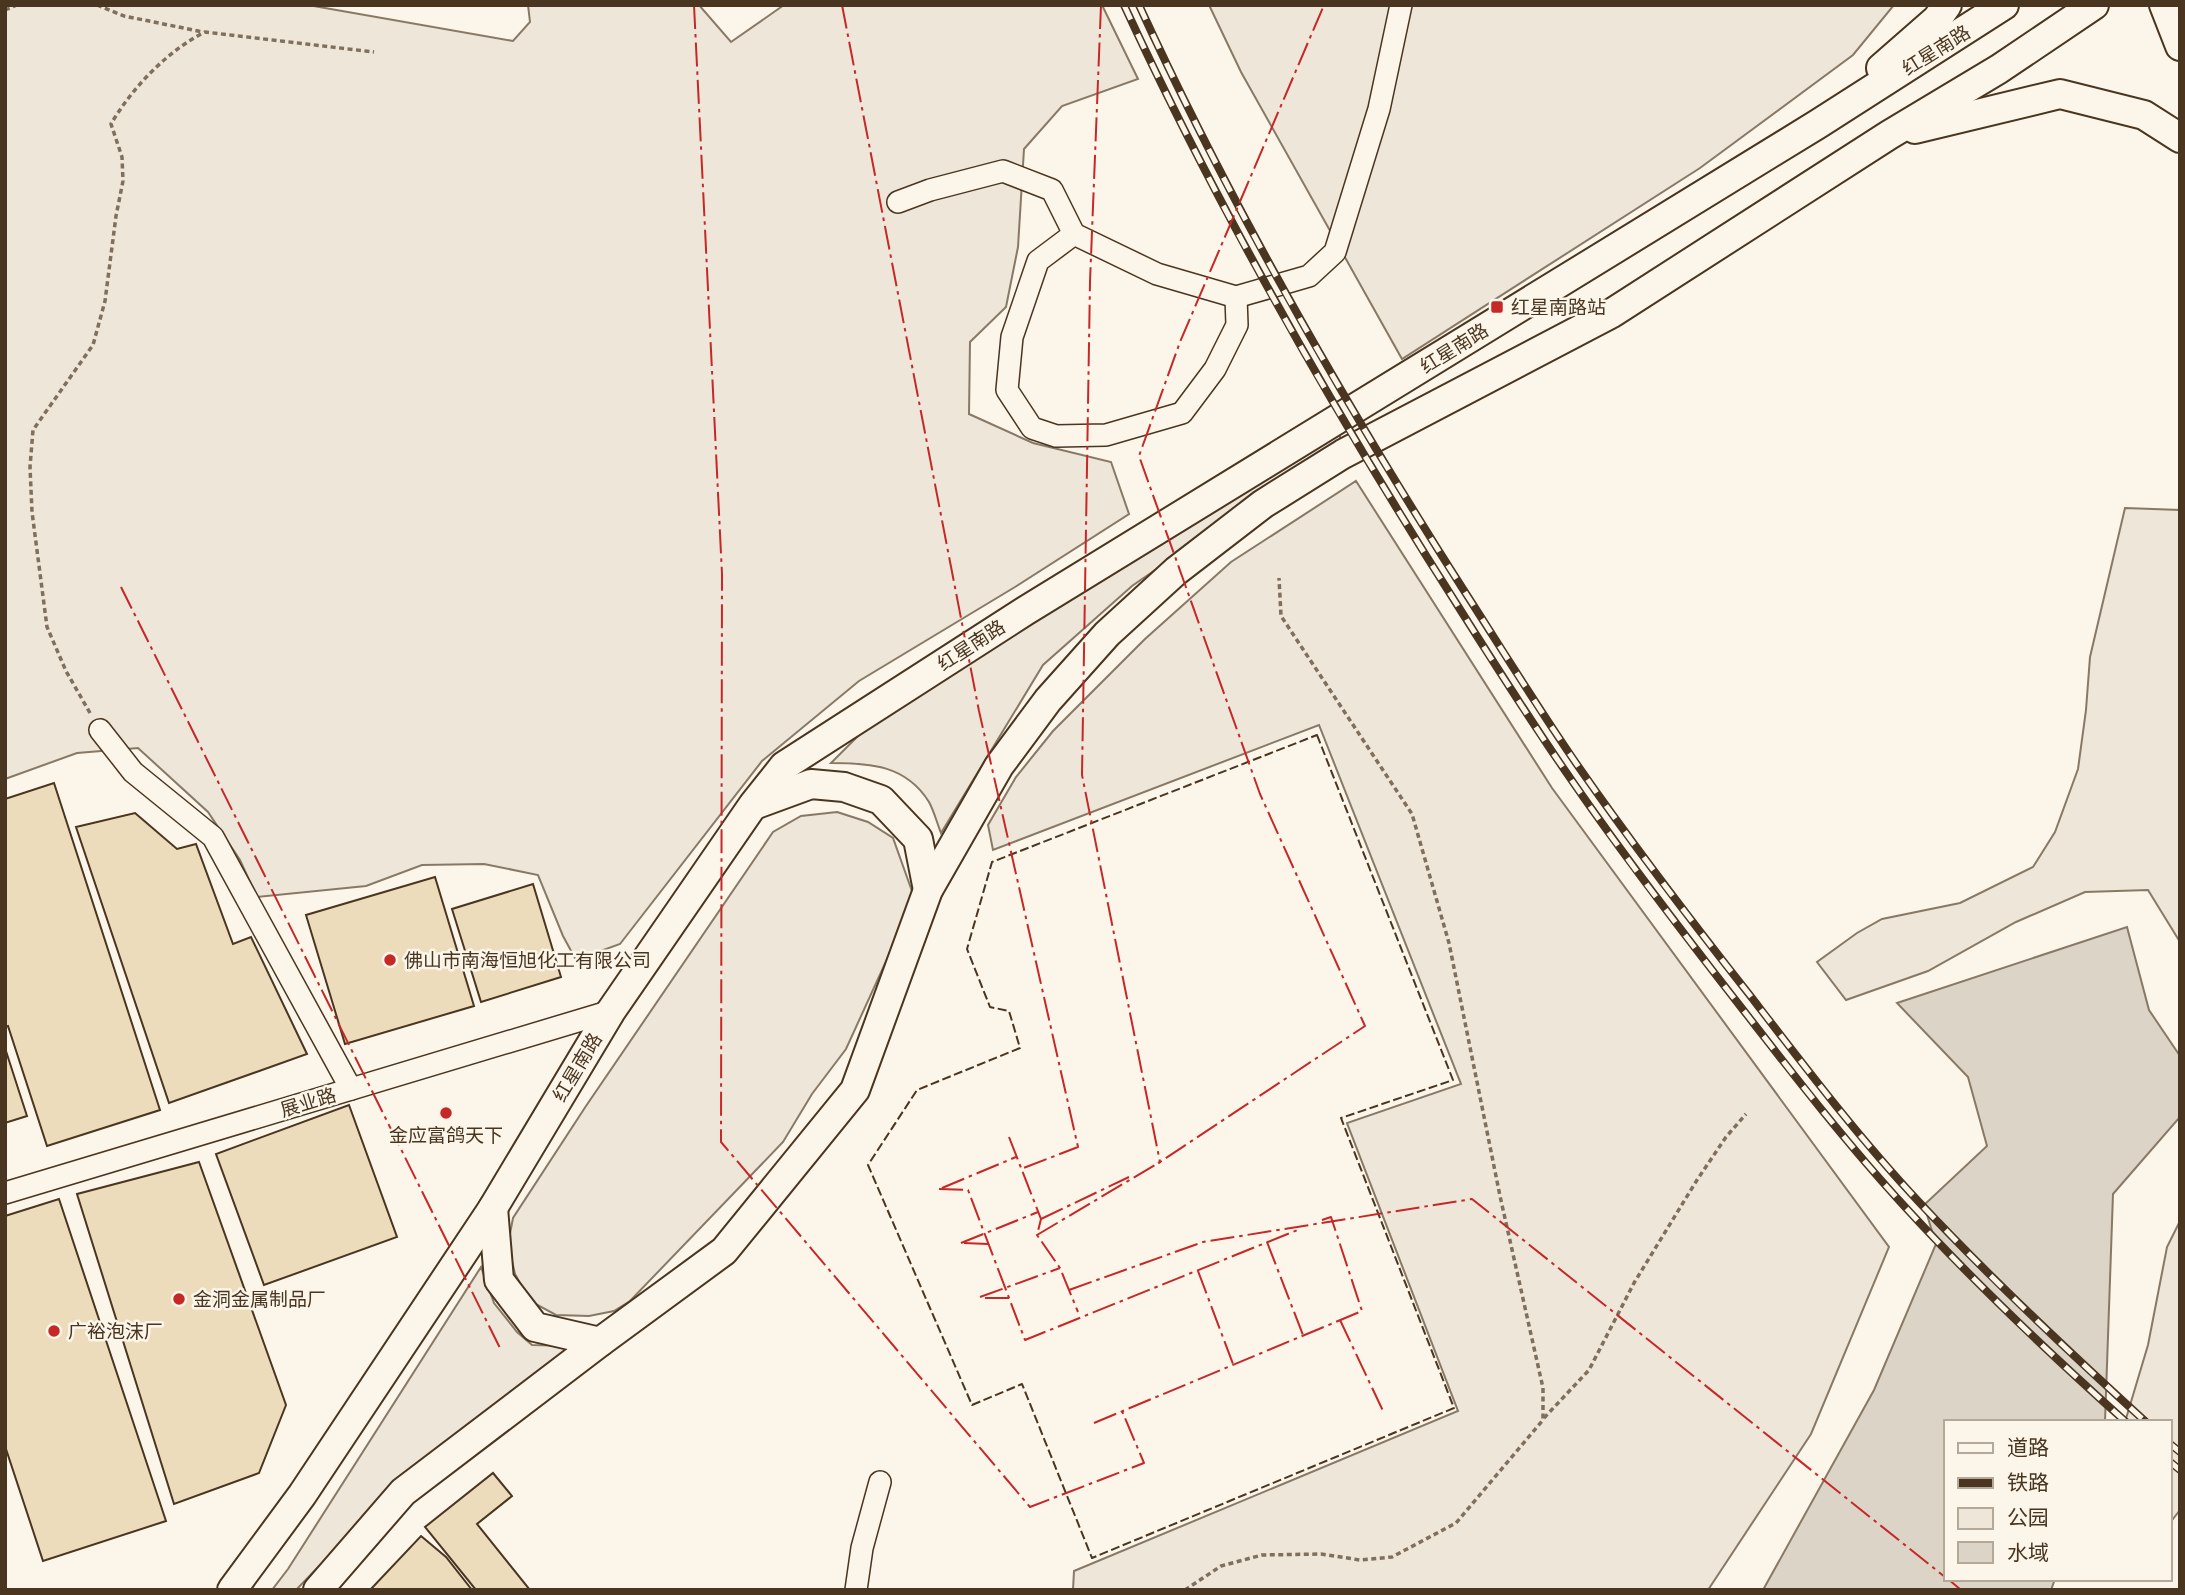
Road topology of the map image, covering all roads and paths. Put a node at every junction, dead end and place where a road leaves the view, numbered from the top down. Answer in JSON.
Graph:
{"nodes":[{"id":1,"x":16,"y":5,"type":"edge"},
{"id":2,"x":97,"y":5,"type":"edge"},
{"id":3,"x":1401,"y":5,"type":"edge"},
{"id":4,"x":1947,"y":5,"type":"edge"},
{"id":5,"x":2004,"y":5,"type":"edge"},
{"id":6,"x":2094,"y":5,"type":"edge"},
{"id":7,"x":2164,"y":5,"type":"edge"},
{"id":8,"x":5,"y":10,"type":"edge"},
{"id":9,"x":205,"y":32,"type":"junction"},
{"id":10,"x":2180,"y":46,"type":"edge"},
{"id":11,"x":374,"y":52,"type":"dead end"},
{"id":12,"x":1818,"y":124,"type":"junction"},
{"id":13,"x":1889,"y":135,"type":"junction"},
{"id":14,"x":2180,"y":138,"type":"edge"},
{"id":15,"x":898,"y":202,"type":"dead end"},
{"id":16,"x":1074,"y":234,"type":"junction"},
{"id":17,"x":1236,"y":298,"type":"junction"},
{"id":18,"x":1279,"y":578,"type":"dead end"},
{"id":19,"x":100,"y":730,"type":"joint"},
{"id":20,"x":753,"y":805,"type":"junction"},
{"id":21,"x":928,"y":890,"type":"junction"},
{"id":22,"x":611,"y":1010,"type":"junction"},
{"id":23,"x":351,"y":1089,"type":"junction"},
{"id":24,"x":1746,"y":1114,"type":"dead end"},
{"id":25,"x":5,"y":1193,"type":"edge"},
{"id":26,"x":493,"y":1208,"type":"junction"},
{"id":27,"x":600,"y":1342,"type":"junction"},
{"id":28,"x":1543,"y":1420,"type":"junction"},
{"id":29,"x":880,"y":1482,"type":"dead end"},
{"id":30,"x":232,"y":1590,"type":"edge"},
{"id":31,"x":318,"y":1590,"type":"edge"},
{"id":32,"x":856,"y":1590,"type":"edge"},
{"id":33,"x":1185,"y":1590,"type":"edge"}],
"edges":[{"from":1,"to":8,"type":"path"},
{"from":2,"to":9,"type":"path"},
{"from":3,"to":17,"type":"street"},
{"from":4,"to":12,"type":"main road"},
{"from":5,"to":12,"type":"main road","name":"红星南路"},
{"from":6,"to":13,"type":"main road","name":"红星南路"},
{"from":7,"to":10,"type":"main road"},
{"from":9,"to":11,"type":"path"},
{"from":9,"to":19,"type":"path"},
{"from":12,"to":20,"type":"main road","name":"红星南路"},
{"from":13,"to":14,"type":"main road"},
{"from":13,"to":21,"type":"main road","name":"红星南路"},
{"from":15,"to":16,"type":"street"},
{"from":16,"to":17,"type":"street"},
{"from":16,"to":17,"type":"street"},
{"from":18,"to":28,"type":"path"},
{"from":19,"to":23,"type":"street"},
{"from":20,"to":21,"type":"main road"},
{"from":20,"to":22,"type":"main road","name":"红星南路"},
{"from":21,"to":27,"type":"main road","name":"红星南路"},
{"from":22,"to":23,"type":"street","name":"展业路"},
{"from":22,"to":26,"type":"main road","name":"红星南路"},
{"from":23,"to":25,"type":"street","name":"展业路"},
{"from":24,"to":28,"type":"path"},
{"from":26,"to":27,"type":"main road"},
{"from":26,"to":30,"type":"main road","name":"红星南路"},
{"from":27,"to":31,"type":"main road","name":"红星南路"},
{"from":28,"to":33,"type":"path"},
{"from":29,"to":32,"type":"street"}]}
